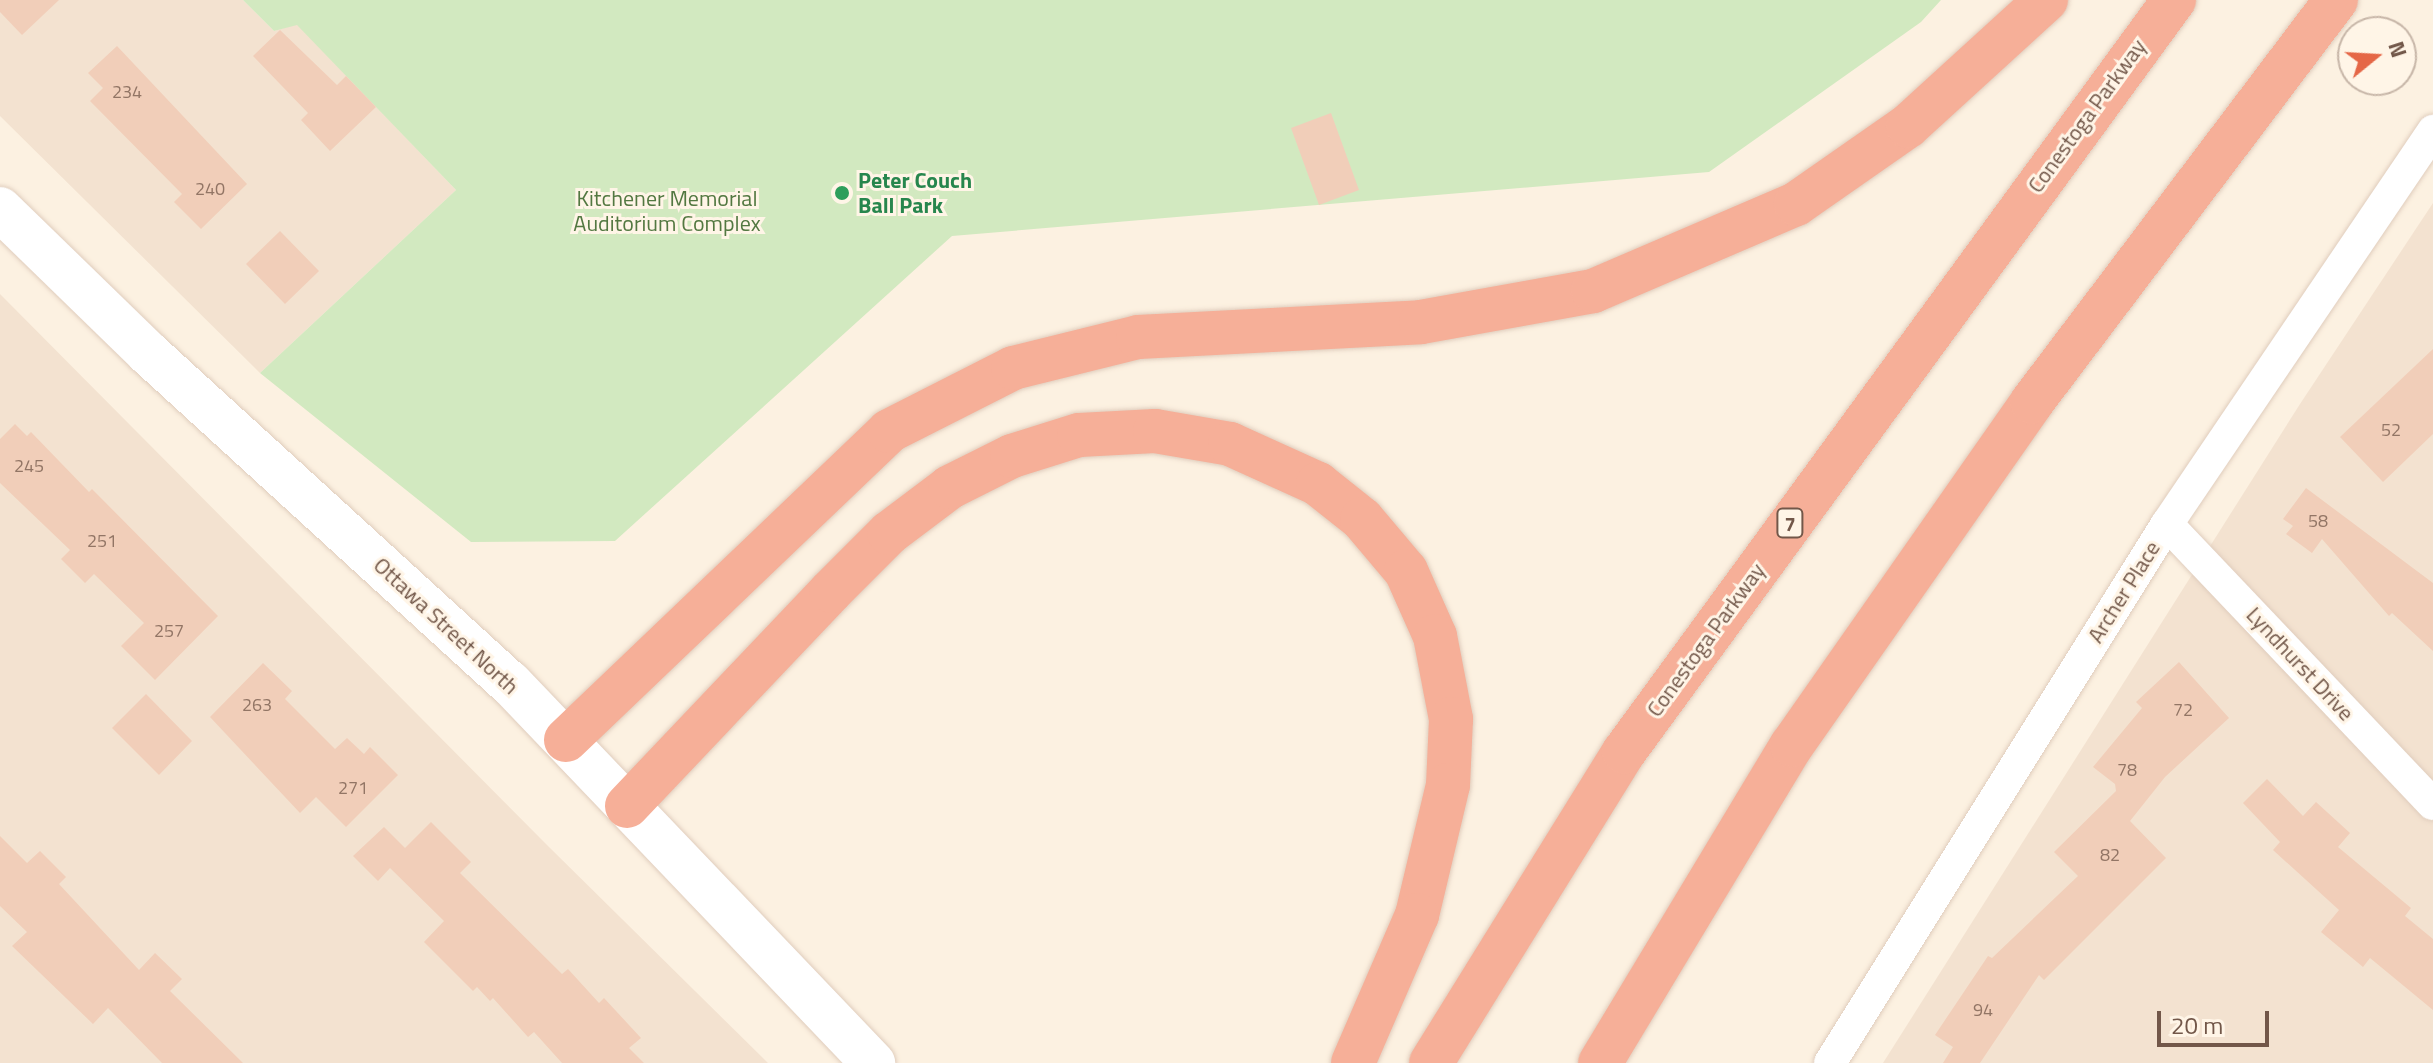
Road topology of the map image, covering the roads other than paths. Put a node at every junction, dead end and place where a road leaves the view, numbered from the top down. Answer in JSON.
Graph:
{"nodes":[{"id":1,"x":2046,"y":0,"type":"edge"},
{"id":2,"x":2174,"y":0,"type":"edge"},
{"id":3,"x":2336,"y":0,"type":"edge"},
{"id":4,"x":2433,"y":131,"type":"edge"},
{"id":5,"x":0,"y":209,"type":"edge"},
{"id":6,"x":2167,"y":524,"type":"junction"},
{"id":7,"x":566,"y":740,"type":"junction"},
{"id":8,"x":2433,"y":804,"type":"edge"},
{"id":9,"x":627,"y":806,"type":"junction"},
{"id":10,"x":1642,"y":986,"type":"junction"},
{"id":11,"x":873,"y":1063,"type":"edge"},
{"id":12,"x":1353,"y":1063,"type":"edge"},
{"id":13,"x":1431,"y":1063,"type":"edge"},
{"id":14,"x":1600,"y":1063,"type":"edge"},
{"id":15,"x":1612,"y":1063,"type":"edge"},
{"id":16,"x":1830,"y":1063,"type":"edge"}],
"edges":[{"from":1,"to":7,"type":"highway"},
{"from":2,"to":13,"type":"highway","name":"Conestoga Parkway","number":"7"},
{"from":3,"to":10,"type":"highway"},
{"from":4,"to":6,"type":"street","name":"Archer Place"},
{"from":5,"to":7,"type":"main road","name":"Ottawa Street North"},
{"from":6,"to":8,"type":"street","name":"Lyndhurst Drive"},
{"from":6,"to":16,"type":"street","name":"Archer Place"},
{"from":7,"to":9,"type":"main road","name":"Ottawa Street North"},
{"from":9,"to":11,"type":"main road","name":"Ottawa Street North"},
{"from":9,"to":12,"type":"highway"},
{"from":10,"to":14,"type":"highway"},
{"from":10,"to":15,"type":"highway"}]}
